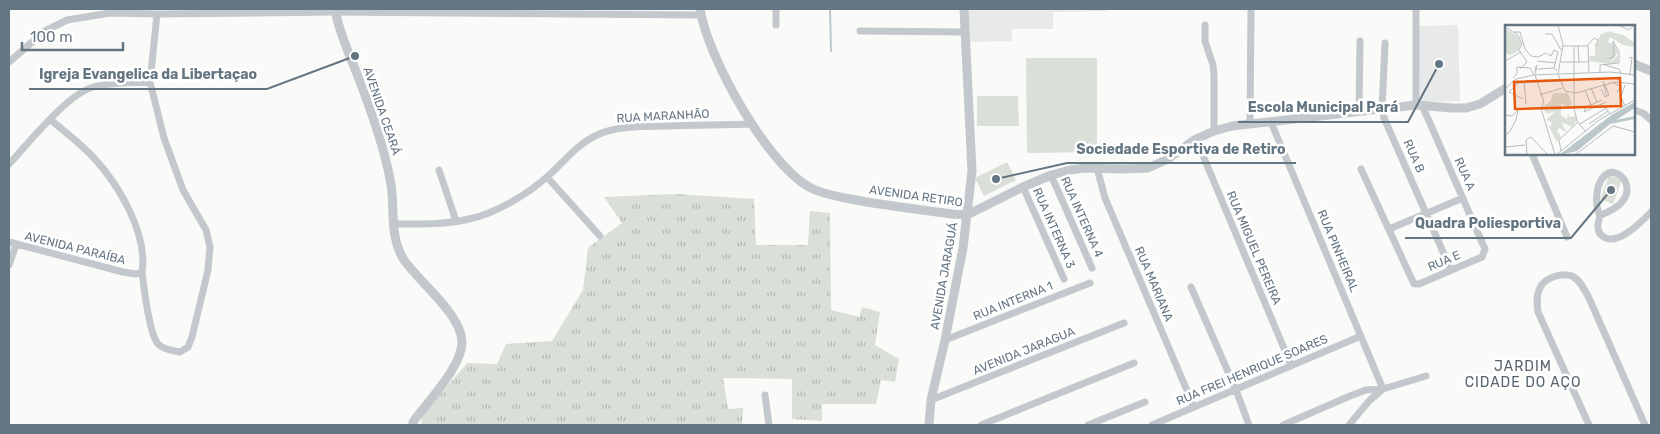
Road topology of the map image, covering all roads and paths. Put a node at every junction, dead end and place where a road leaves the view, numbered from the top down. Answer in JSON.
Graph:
{"nodes":[{"id":1,"x":776,"y":9,"type":"edge"},
{"id":2,"x":964,"y":9,"type":"edge"},
{"id":3,"x":1251,"y":9,"type":"edge"},
{"id":4,"x":1416,"y":9,"type":"edge"},
{"id":5,"x":218,"y":11,"type":"edge"},
{"id":6,"x":335,"y":11,"type":"edge"},
{"id":7,"x":700,"y":12,"type":"edge"},
{"id":8,"x":157,"y":14,"type":"junction"},
{"id":9,"x":776,"y":25,"type":"dead end"},
{"id":10,"x":1205,"y":25,"type":"dead end"},
{"id":11,"x":860,"y":31,"type":"dead end"},
{"id":12,"x":965,"y":32,"type":"junction"},
{"id":13,"x":1360,"y":41,"type":"dead end"},
{"id":14,"x":1385,"y":43,"type":"dead end"},
{"id":15,"x":9,"y":62,"type":"edge"},
{"id":16,"x":1635,"y":64,"type":"edge"},
{"id":17,"x":1651,"y":71,"type":"edge"},
{"id":18,"x":150,"y":82,"type":"junction"},
{"id":19,"x":1505,"y":92,"type":"edge"},
{"id":20,"x":1419,"y":105,"type":"junction"},
{"id":21,"x":1382,"y":108,"type":"junction"},
{"id":22,"x":1359,"y":110,"type":"junction"},
{"id":23,"x":1635,"y":110,"type":"edge"},
{"id":24,"x":50,"y":120,"type":"junction"},
{"id":25,"x":1651,"y":120,"type":"edge"},
{"id":26,"x":1272,"y":122,"type":"junction"},
{"id":27,"x":752,"y":124,"type":"junction"},
{"id":28,"x":1250,"y":124,"type":"junction"},
{"id":29,"x":1214,"y":131,"type":"junction"},
{"id":30,"x":1196,"y":140,"type":"junction"},
{"id":31,"x":1532,"y":155,"type":"edge"},
{"id":32,"x":9,"y":164,"type":"edge"},
{"id":33,"x":1097,"y":168,"type":"junction"},
{"id":34,"x":1361,"y":169,"type":"dead end"},
{"id":35,"x":439,"y":170,"type":"dead end"},
{"id":36,"x":1051,"y":175,"type":"junction"},
{"id":37,"x":547,"y":177,"type":"junction"},
{"id":38,"x":1023,"y":187,"type":"junction"},
{"id":39,"x":1463,"y":198,"type":"junction"},
{"id":40,"x":1651,"y":212,"type":"edge"},
{"id":41,"x":1427,"y":213,"type":"junction"},
{"id":42,"x":968,"y":215,"type":"junction"},
{"id":43,"x":1600,"y":216,"type":"junction"},
{"id":44,"x":456,"y":221,"type":"junction"},
{"id":45,"x":393,"y":224,"type":"junction"},
{"id":46,"x":1389,"y":229,"type":"junction"},
{"id":47,"x":600,"y":236,"type":"dead end"},
{"id":48,"x":1567,"y":237,"type":"dead end"},
{"id":49,"x":12,"y":244,"type":"edge"},
{"id":50,"x":1485,"y":252,"type":"joint"},
{"id":51,"x":9,"y":265,"type":"edge"},
{"id":52,"x":1092,"y":268,"type":"dead end"},
{"id":53,"x":1451,"y":270,"type":"junction"},
{"id":54,"x":139,"y":273,"type":"junction"},
{"id":55,"x":1064,"y":279,"type":"dead end"},
{"id":56,"x":1090,"y":284,"type":"dead end"},
{"id":57,"x":1191,"y":287,"type":"dead end"},
{"id":58,"x":1124,"y":323,"type":"dead end"},
{"id":59,"x":1362,"y":336,"type":"junction"},
{"id":60,"x":946,"y":340,"type":"junction"},
{"id":61,"x":1134,"y":363,"type":"dead end"},
{"id":62,"x":1291,"y":365,"type":"junction"},
{"id":63,"x":1426,"y":376,"type":"dead end"},
{"id":64,"x":1383,"y":389,"type":"junction"},
{"id":65,"x":1236,"y":390,"type":"junction"},
{"id":66,"x":765,"y":395,"type":"dead end"},
{"id":67,"x":931,"y":400,"type":"junction"},
{"id":68,"x":1145,"y":402,"type":"dead end"},
{"id":69,"x":1194,"y":407,"type":"junction"},
{"id":70,"x":411,"y":424,"type":"edge"},
{"id":71,"x":769,"y":425,"type":"edge"},
{"id":72,"x":929,"y":425,"type":"edge"},
{"id":73,"x":981,"y":425,"type":"edge"},
{"id":74,"x":1088,"y":425,"type":"edge"},
{"id":75,"x":1152,"y":425,"type":"edge"},
{"id":76,"x":1249,"y":425,"type":"edge"},
{"id":77,"x":1283,"y":425,"type":"edge"},
{"id":78,"x":1349,"y":425,"type":"edge"},
{"id":79,"x":1589,"y":425,"type":"edge"},
{"id":80,"x":1645,"y":425,"type":"edge"}],
"edges":[{"from":1,"to":9,"type":"street"},
{"from":2,"to":12,"type":"street","name":"AVENIDA JARAGUÁ"},
{"from":3,"to":28,"type":"street"},
{"from":4,"to":20,"type":"street"},
{"from":5,"to":6,"type":"street"},
{"from":5,"to":8,"type":"street"},
{"from":6,"to":7,"type":"street"},
{"from":6,"to":45,"type":"street","name":"AVENIDA CEARÁ"},
{"from":7,"to":27,"type":"street","name":"AVENIDA RETIRO"},
{"from":8,"to":15,"type":"street"},
{"from":8,"to":18,"type":"street"},
{"from":10,"to":29,"type":"street"},
{"from":11,"to":12,"type":"street"},
{"from":12,"to":42,"type":"street","name":"AVENIDA JARAGUÁ"},
{"from":13,"to":22,"type":"street"},
{"from":14,"to":21,"type":"street"},
{"from":16,"to":17,"type":"street"},
{"from":18,"to":24,"type":"street"},
{"from":18,"to":54,"type":"street"},
{"from":19,"to":20,"type":"street","name":"AVENIDA RETIRO"},
{"from":20,"to":21,"type":"street","name":"AVENIDA RETIRO"},
{"from":20,"to":39,"type":"street","name":"RUA A"},
{"from":21,"to":22,"type":"street","name":"AVENIDA RETIRO"},
{"from":21,"to":41,"type":"street","name":"RUA B"},
{"from":22,"to":26,"type":"street","name":"AVENIDA RETIRO"},
{"from":23,"to":25,"type":"street"},
{"from":24,"to":32,"type":"street"},
{"from":24,"to":54,"type":"street"},
{"from":26,"to":28,"type":"street","name":"AVENIDA RETIRO"},
{"from":26,"to":59,"type":"street","name":"RUA PINHEIRAL"},
{"from":27,"to":37,"type":"street","name":"RUA MARANHÃO"},
{"from":27,"to":42,"type":"street","name":"AVENIDA RETIRO"},
{"from":28,"to":29,"type":"street","name":"AVENIDA RETIRO"},
{"from":29,"to":30,"type":"street","name":"AVENIDA RETIRO"},
{"from":30,"to":33,"type":"street","name":"AVENIDA RETIRO"},
{"from":30,"to":62,"type":"street","name":"RUA MIGUEL PEREIRA"},
{"from":31,"to":48,"type":"street"},
{"from":33,"to":36,"type":"street","name":"AVENIDA RETIRO"},
{"from":33,"to":69,"type":"street","name":"RUA MARIANA"},
{"from":34,"to":46,"type":"street","name":"RUA E"},
{"from":35,"to":44,"type":"street"},
{"from":36,"to":38,"type":"street","name":"AVENIDA RETIRO"},
{"from":36,"to":52,"type":"street","name":"RUA INTERNA 4"},
{"from":37,"to":44,"type":"street","name":"RUA MARANHÃO"},
{"from":37,"to":47,"type":"street"},
{"from":38,"to":42,"type":"street","name":"AVENIDA RETIRO"},
{"from":38,"to":55,"type":"street","name":"RUA INTERNA 3"},
{"from":39,"to":41,"type":"street"},
{"from":39,"to":50,"type":"street","name":"RUA A"},
{"from":40,"to":43,"type":"street"},
{"from":41,"to":46,"type":"street"},
{"from":41,"to":53,"type":"street","name":"RUA B"},
{"from":42,"to":60,"type":"street","name":"AVENIDA JARAGUÁ"},
{"from":43,"to":43,"type":"street"},
{"from":44,"to":45,"type":"street","name":"RUA MARANHÃO"},
{"from":45,"to":70,"type":"street","name":"AVENIDA CEARÁ"},
{"from":46,"to":53,"type":"street","name":"RUA E"},
{"from":49,"to":51,"type":"street"},
{"from":49,"to":54,"type":"street","name":"AVENIDA PARAÍBA"},
{"from":50,"to":53,"type":"street","name":"RUA E"},
{"from":56,"to":60,"type":"street","name":"RUA INTERNA 1"},
{"from":57,"to":65,"type":"street"},
{"from":58,"to":67,"type":"street","name":"AVENIDA JARAGUA"},
{"from":59,"to":62,"type":"street","name":"RUA FREI HENRIQUE SOARES"},
{"from":59,"to":64,"type":"street","name":"RUA PINHEIRAL"},
{"from":60,"to":67,"type":"street","name":"AVENIDA JARAGUÁ"},
{"from":61,"to":73,"type":"street"},
{"from":62,"to":65,"type":"street","name":"RUA FREI HENRIQUE SOARES"},
{"from":63,"to":64,"type":"street"},
{"from":64,"to":77,"type":"street"},
{"from":64,"to":78,"type":"street"},
{"from":65,"to":69,"type":"street","name":"RUA FREI HENRIQUE SOARES"},
{"from":65,"to":76,"type":"street"},
{"from":66,"to":71,"type":"street"},
{"from":67,"to":72,"type":"street","name":"AVENIDA JARAGUÁ"},
{"from":68,"to":74,"type":"street"},
{"from":69,"to":75,"type":"street","name":"RUA FREI HENRIQUE SOARES"},
{"from":79,"to":80,"type":"street"}]}
